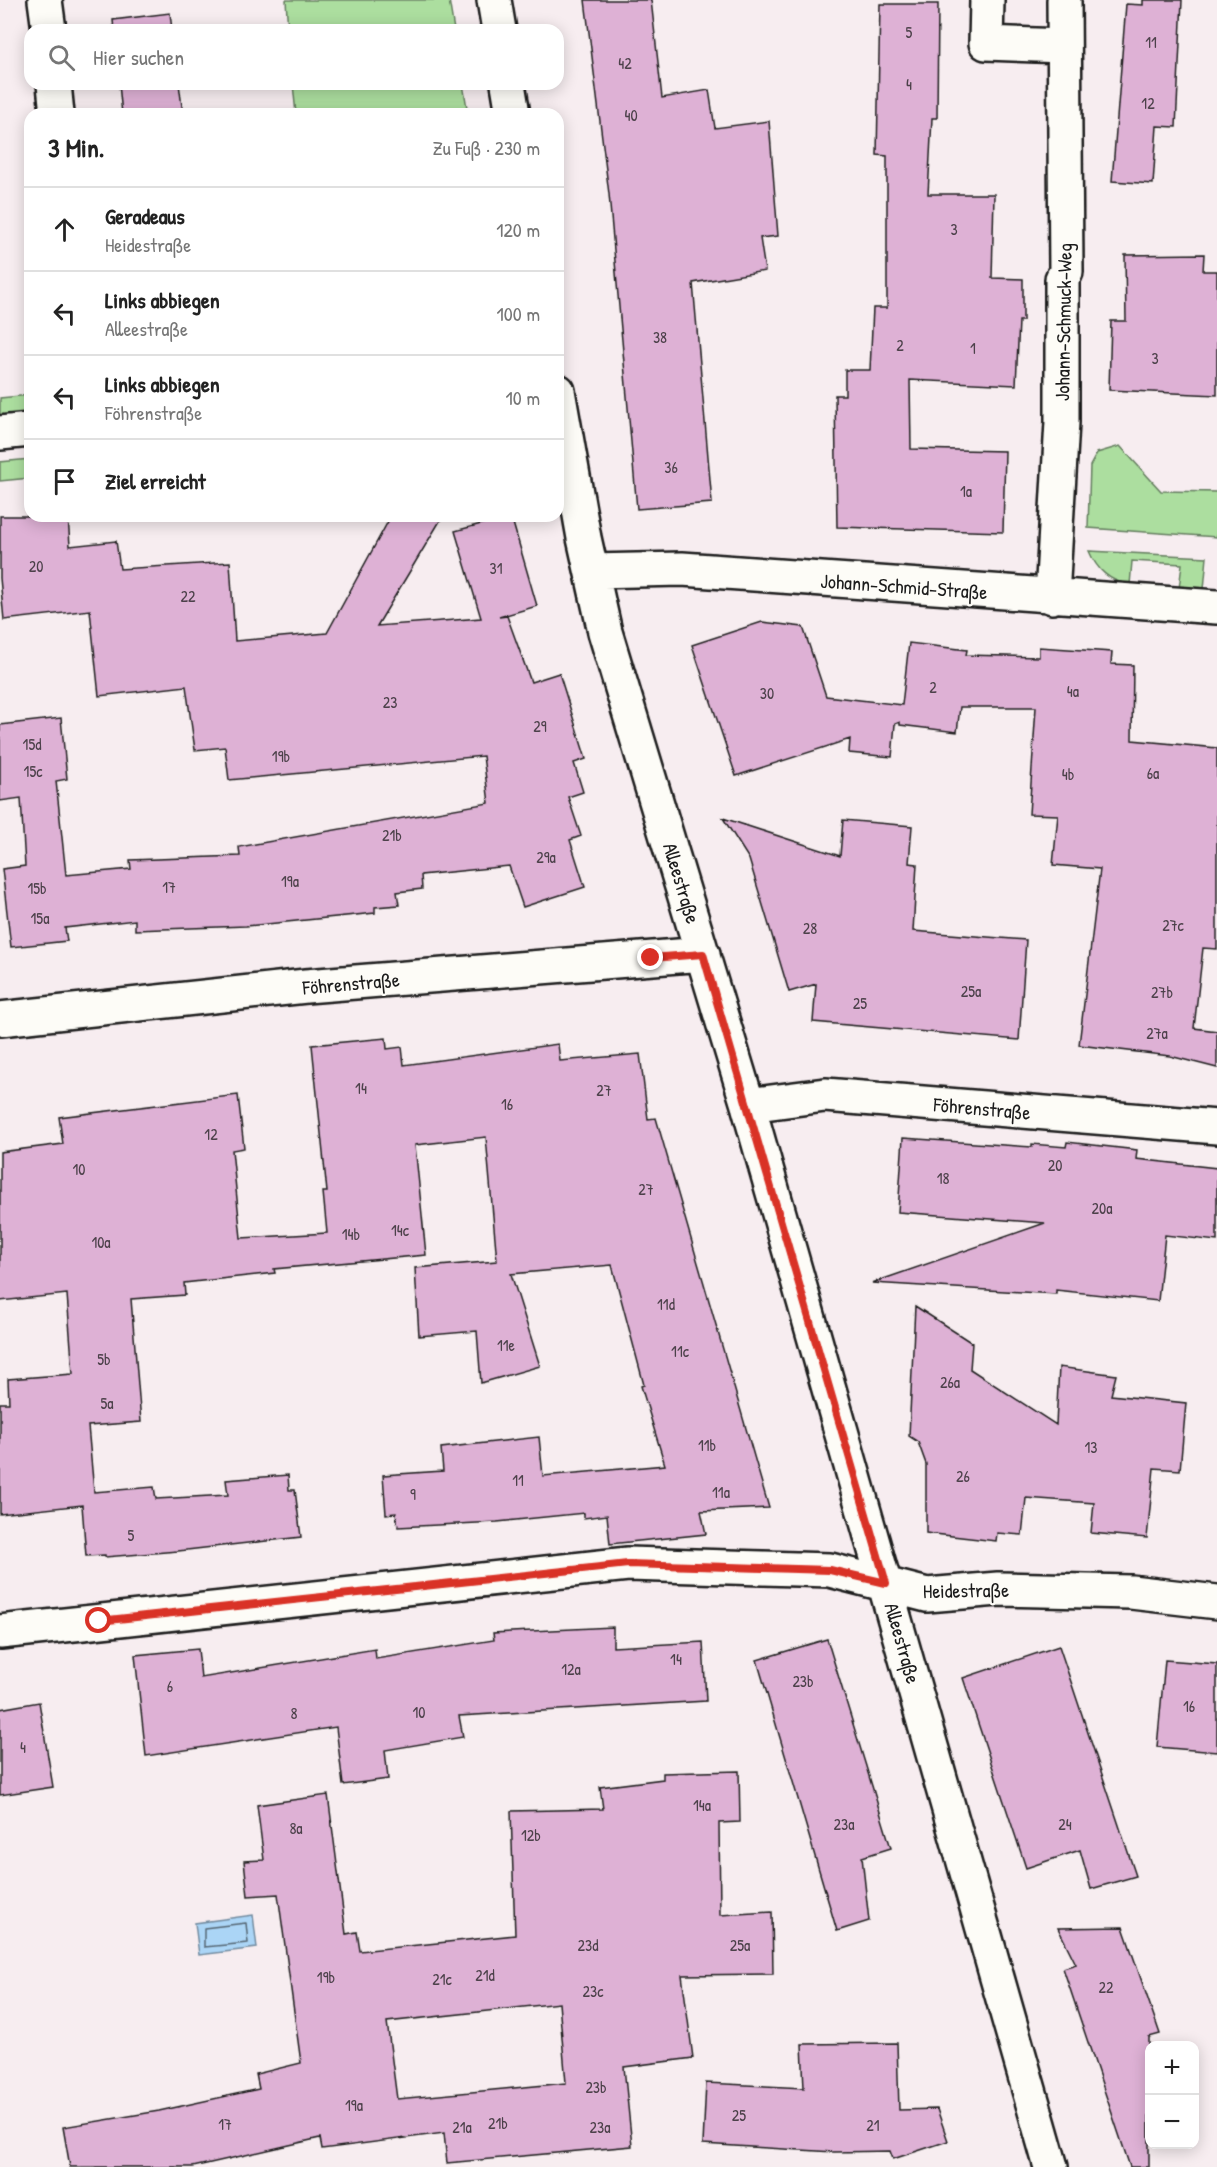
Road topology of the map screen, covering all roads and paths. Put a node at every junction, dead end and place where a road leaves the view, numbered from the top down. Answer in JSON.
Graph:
{"nodes":[{"id":1,"x":45,"y":0,"type":"edge"},
{"id":2,"x":494,"y":0,"type":"edge"},
{"id":3,"x":987,"y":0,"type":"edge"},
{"id":4,"x":1064,"y":0,"type":"edge"},
{"id":5,"x":48,"y":24,"type":"edge"},
{"id":6,"x":498,"y":24,"type":"edge"},
{"id":7,"x":1063,"y":46,"type":"junction"},
{"id":8,"x":55,"y":90,"type":"edge"},
{"id":9,"x":509,"y":90,"type":"edge"},
{"id":10,"x":56,"y":108,"type":"edge"},
{"id":11,"x":512,"y":108,"type":"edge"},
{"id":12,"x":564,"y":423,"type":"edge"},
{"id":13,"x":24,"y":431,"type":"edge"},
{"id":14,"x":0,"y":433,"type":"edge"},
{"id":15,"x":592,"y":571,"type":"junction"},
{"id":16,"x":1052,"y":597,"type":"junction"},
{"id":17,"x":1217,"y":607,"type":"edge"},
{"id":18,"x":703,"y":954,"type":"junction"},
{"id":19,"x":0,"y":1019,"type":"edge"},
{"id":20,"x":748,"y":1105,"type":"junction"},
{"id":21,"x":1217,"y":1127,"type":"edge"},
{"id":22,"x":886,"y":1583,"type":"junction"},
{"id":23,"x":1217,"y":1602,"type":"edge"},
{"id":24,"x":0,"y":1632,"type":"edge"},
{"id":25,"x":1051,"y":2167,"type":"edge"}],
"edges":[{"from":1,"to":5,"type":"street"},
{"from":2,"to":6,"type":"street"},
{"from":3,"to":7,"type":"street"},
{"from":4,"to":7,"type":"street","name":"Johann-Schmuck-Weg"},
{"from":7,"to":16,"type":"street","name":"Johann-Schmuck-Weg"},
{"from":8,"to":10,"type":"street"},
{"from":9,"to":11,"type":"street"},
{"from":12,"to":15,"type":"street","name":"Alleestraße"},
{"from":13,"to":14,"type":"street"},
{"from":15,"to":16,"type":"street","name":"Johann-Schmid-Straße"},
{"from":15,"to":18,"type":"street","name":"Alleestraße"},
{"from":16,"to":17,"type":"street","name":"Johann-Schmid-Straße"},
{"from":18,"to":19,"type":"street","name":"Föhrenstraße"},
{"from":18,"to":20,"type":"street","name":"Alleestraße"},
{"from":20,"to":21,"type":"street","name":"Föhrenstraße"},
{"from":20,"to":22,"type":"street","name":"Alleestraße"},
{"from":22,"to":23,"type":"street","name":"Heidestraße"},
{"from":22,"to":24,"type":"street","name":"Heidestraße"},
{"from":22,"to":25,"type":"street","name":"Alleestraße"}]}
